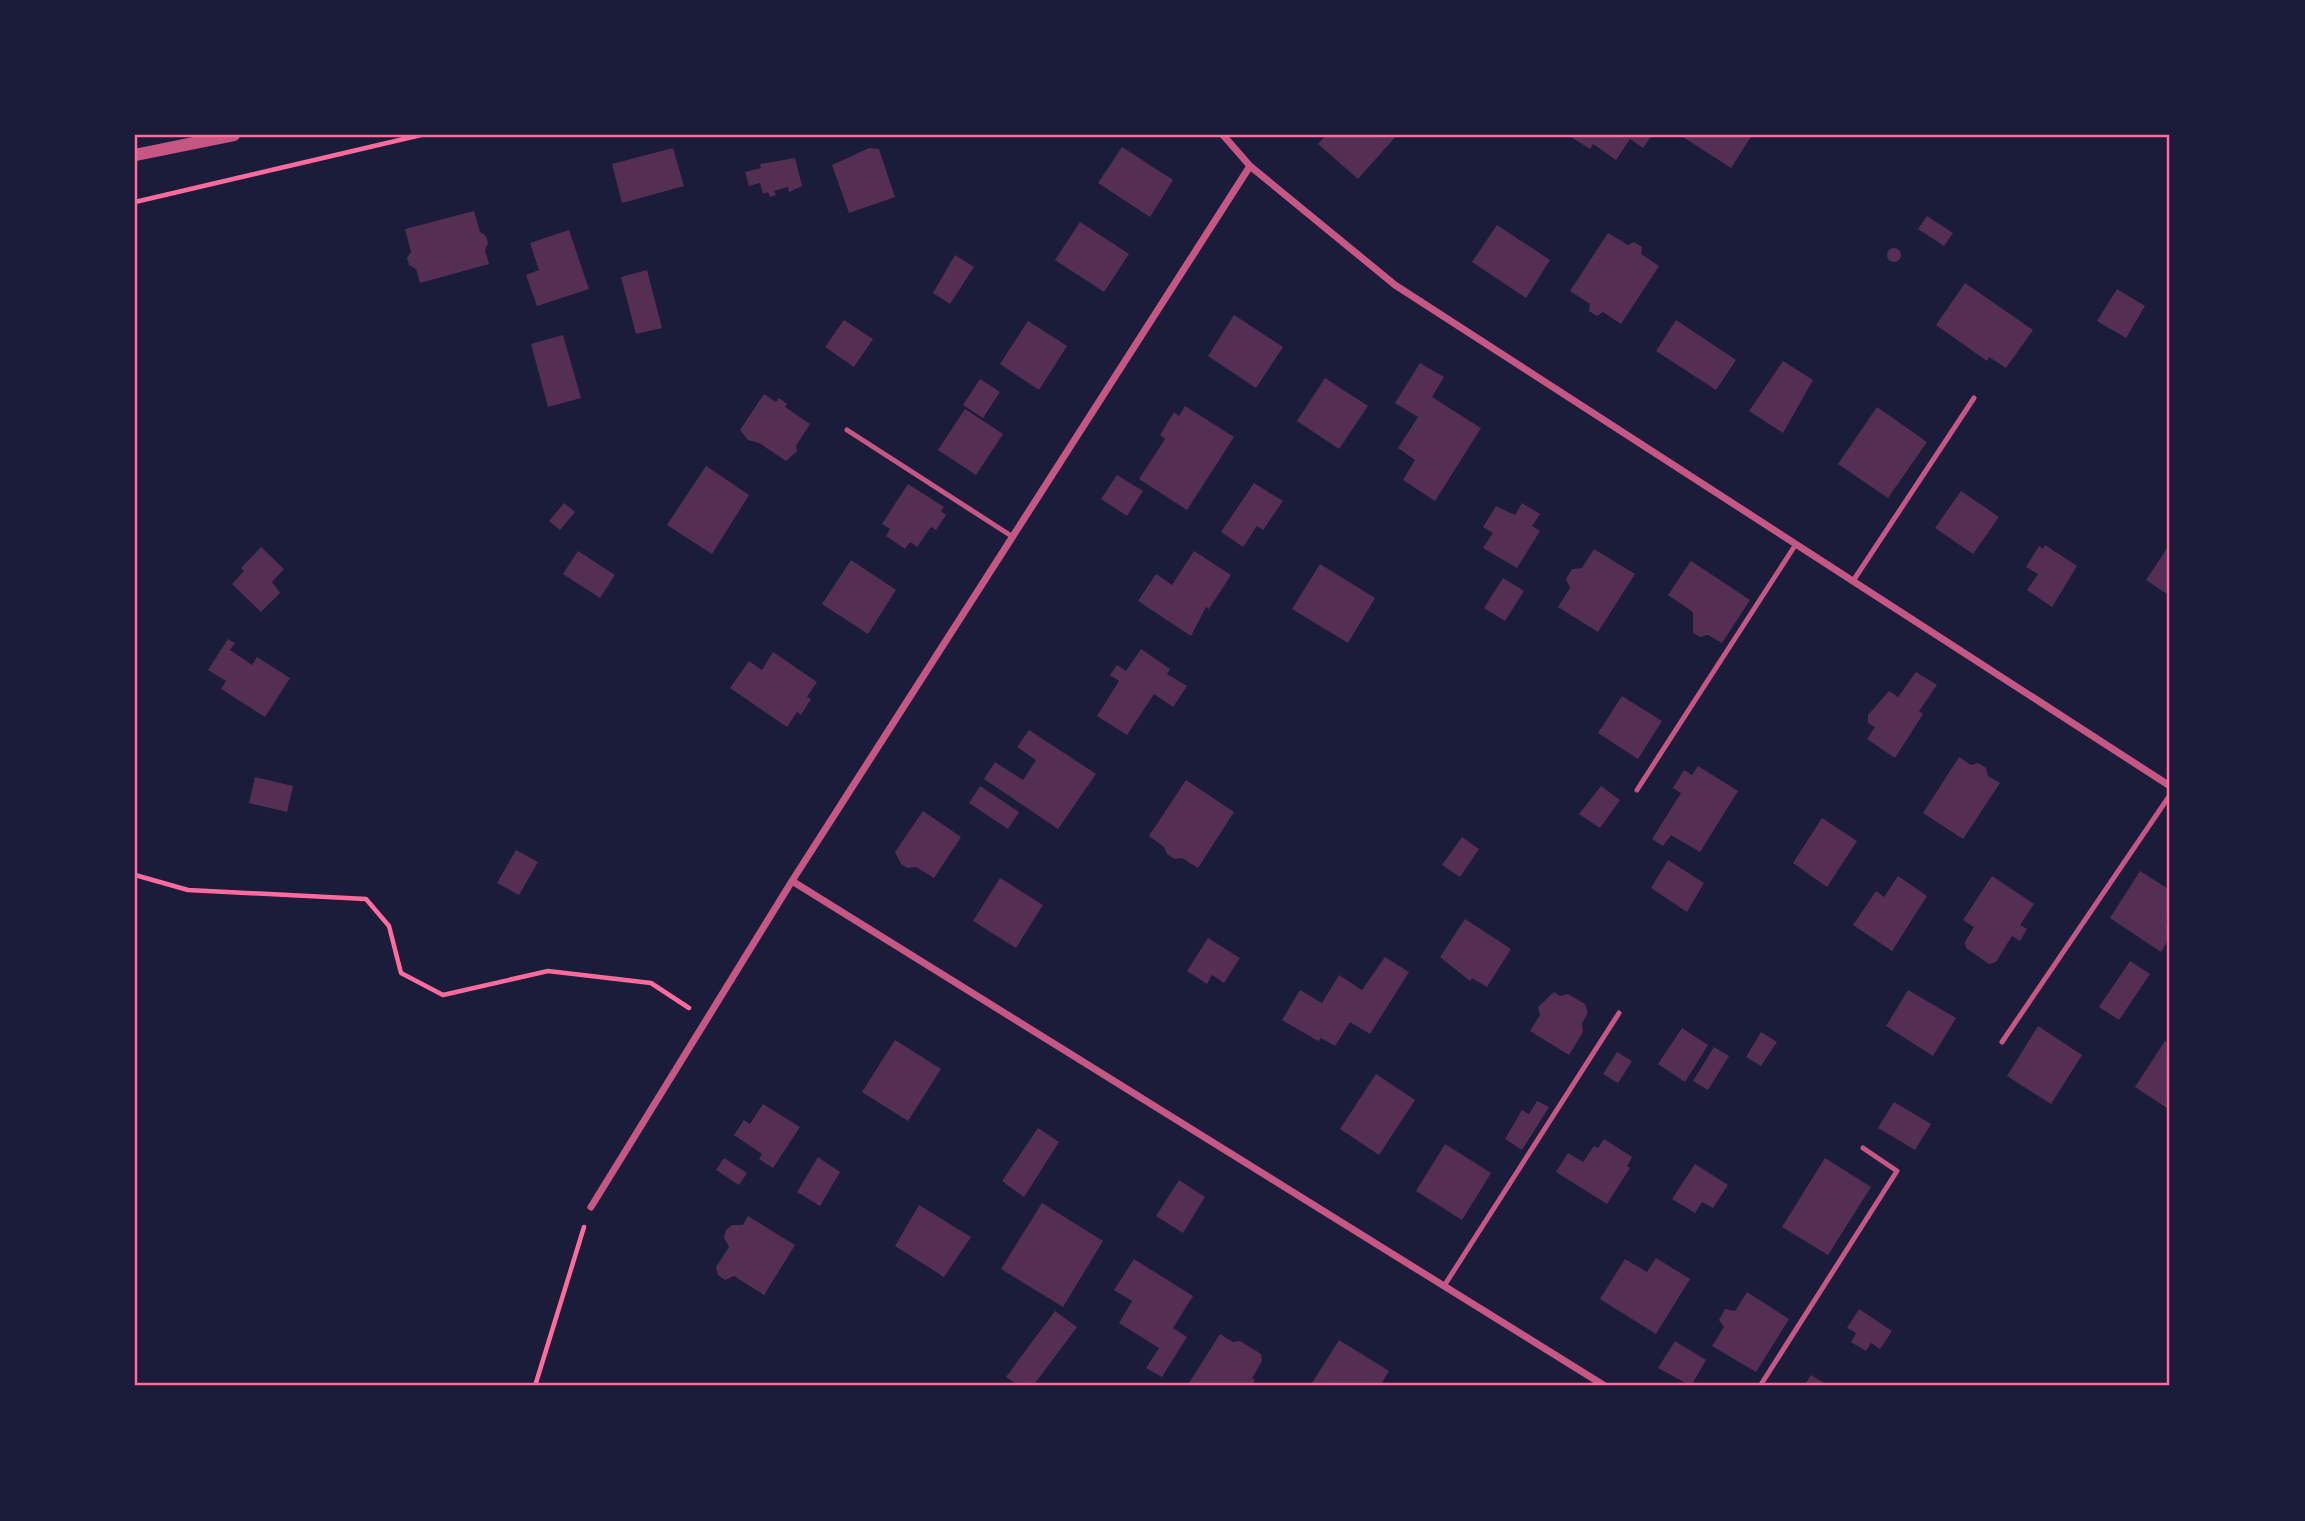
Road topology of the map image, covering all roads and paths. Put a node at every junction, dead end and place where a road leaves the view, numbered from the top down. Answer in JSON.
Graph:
{"nodes":[{"id":1,"x":234,"y":135,"type":"edge"},
{"id":2,"x":421,"y":135,"type":"edge"},
{"id":3,"x":1223,"y":135,"type":"edge"},
{"id":4,"x":135,"y":155,"type":"edge"},
{"id":5,"x":1250,"y":166,"type":"junction"},
{"id":6,"x":135,"y":202,"type":"edge"},
{"id":7,"x":1974,"y":398,"type":"dead end"},
{"id":8,"x":847,"y":430,"type":"dead end"},
{"id":9,"x":1013,"y":537,"type":"junction"},
{"id":10,"x":1796,"y":544,"type":"junction"},
{"id":11,"x":1853,"y":581,"type":"junction"},
{"id":12,"x":2170,"y":786,"type":"edge"},
{"id":13,"x":1637,"y":790,"type":"dead end"},
{"id":14,"x":2170,"y":795,"type":"edge"},
{"id":15,"x":135,"y":874,"type":"edge"},
{"id":16,"x":792,"y":881,"type":"junction"},
{"id":17,"x":1619,"y":1013,"type":"dead end"},
{"id":18,"x":705,"y":1018,"type":"junction"},
{"id":19,"x":2002,"y":1042,"type":"dead end"},
{"id":20,"x":1863,"y":1148,"type":"dead end"},
{"id":21,"x":591,"y":1207,"type":"joint"},
{"id":22,"x":1444,"y":1286,"type":"junction"},
{"id":23,"x":535,"y":1386,"type":"edge"},
{"id":24,"x":1605,"y":1386,"type":"edge"},
{"id":25,"x":1760,"y":1386,"type":"edge"}],
"edges":[{"from":1,"to":4,"type":"street"},
{"from":2,"to":6,"type":"path"},
{"from":3,"to":5,"type":"street"},
{"from":5,"to":9,"type":"street"},
{"from":5,"to":10,"type":"street"},
{"from":7,"to":11,"type":"lane"},
{"from":8,"to":9,"type":"lane"},
{"from":9,"to":16,"type":"street"},
{"from":10,"to":11,"type":"street"},
{"from":10,"to":13,"type":"lane"},
{"from":11,"to":12,"type":"street"},
{"from":14,"to":19,"type":"lane"},
{"from":15,"to":18,"type":"path"},
{"from":16,"to":18,"type":"street"},
{"from":16,"to":22,"type":"street"},
{"from":17,"to":22,"type":"lane"},
{"from":18,"to":21,"type":"street"},
{"from":20,"to":25,"type":"lane"},
{"from":21,"to":23,"type":"path"},
{"from":22,"to":24,"type":"street"}]}
